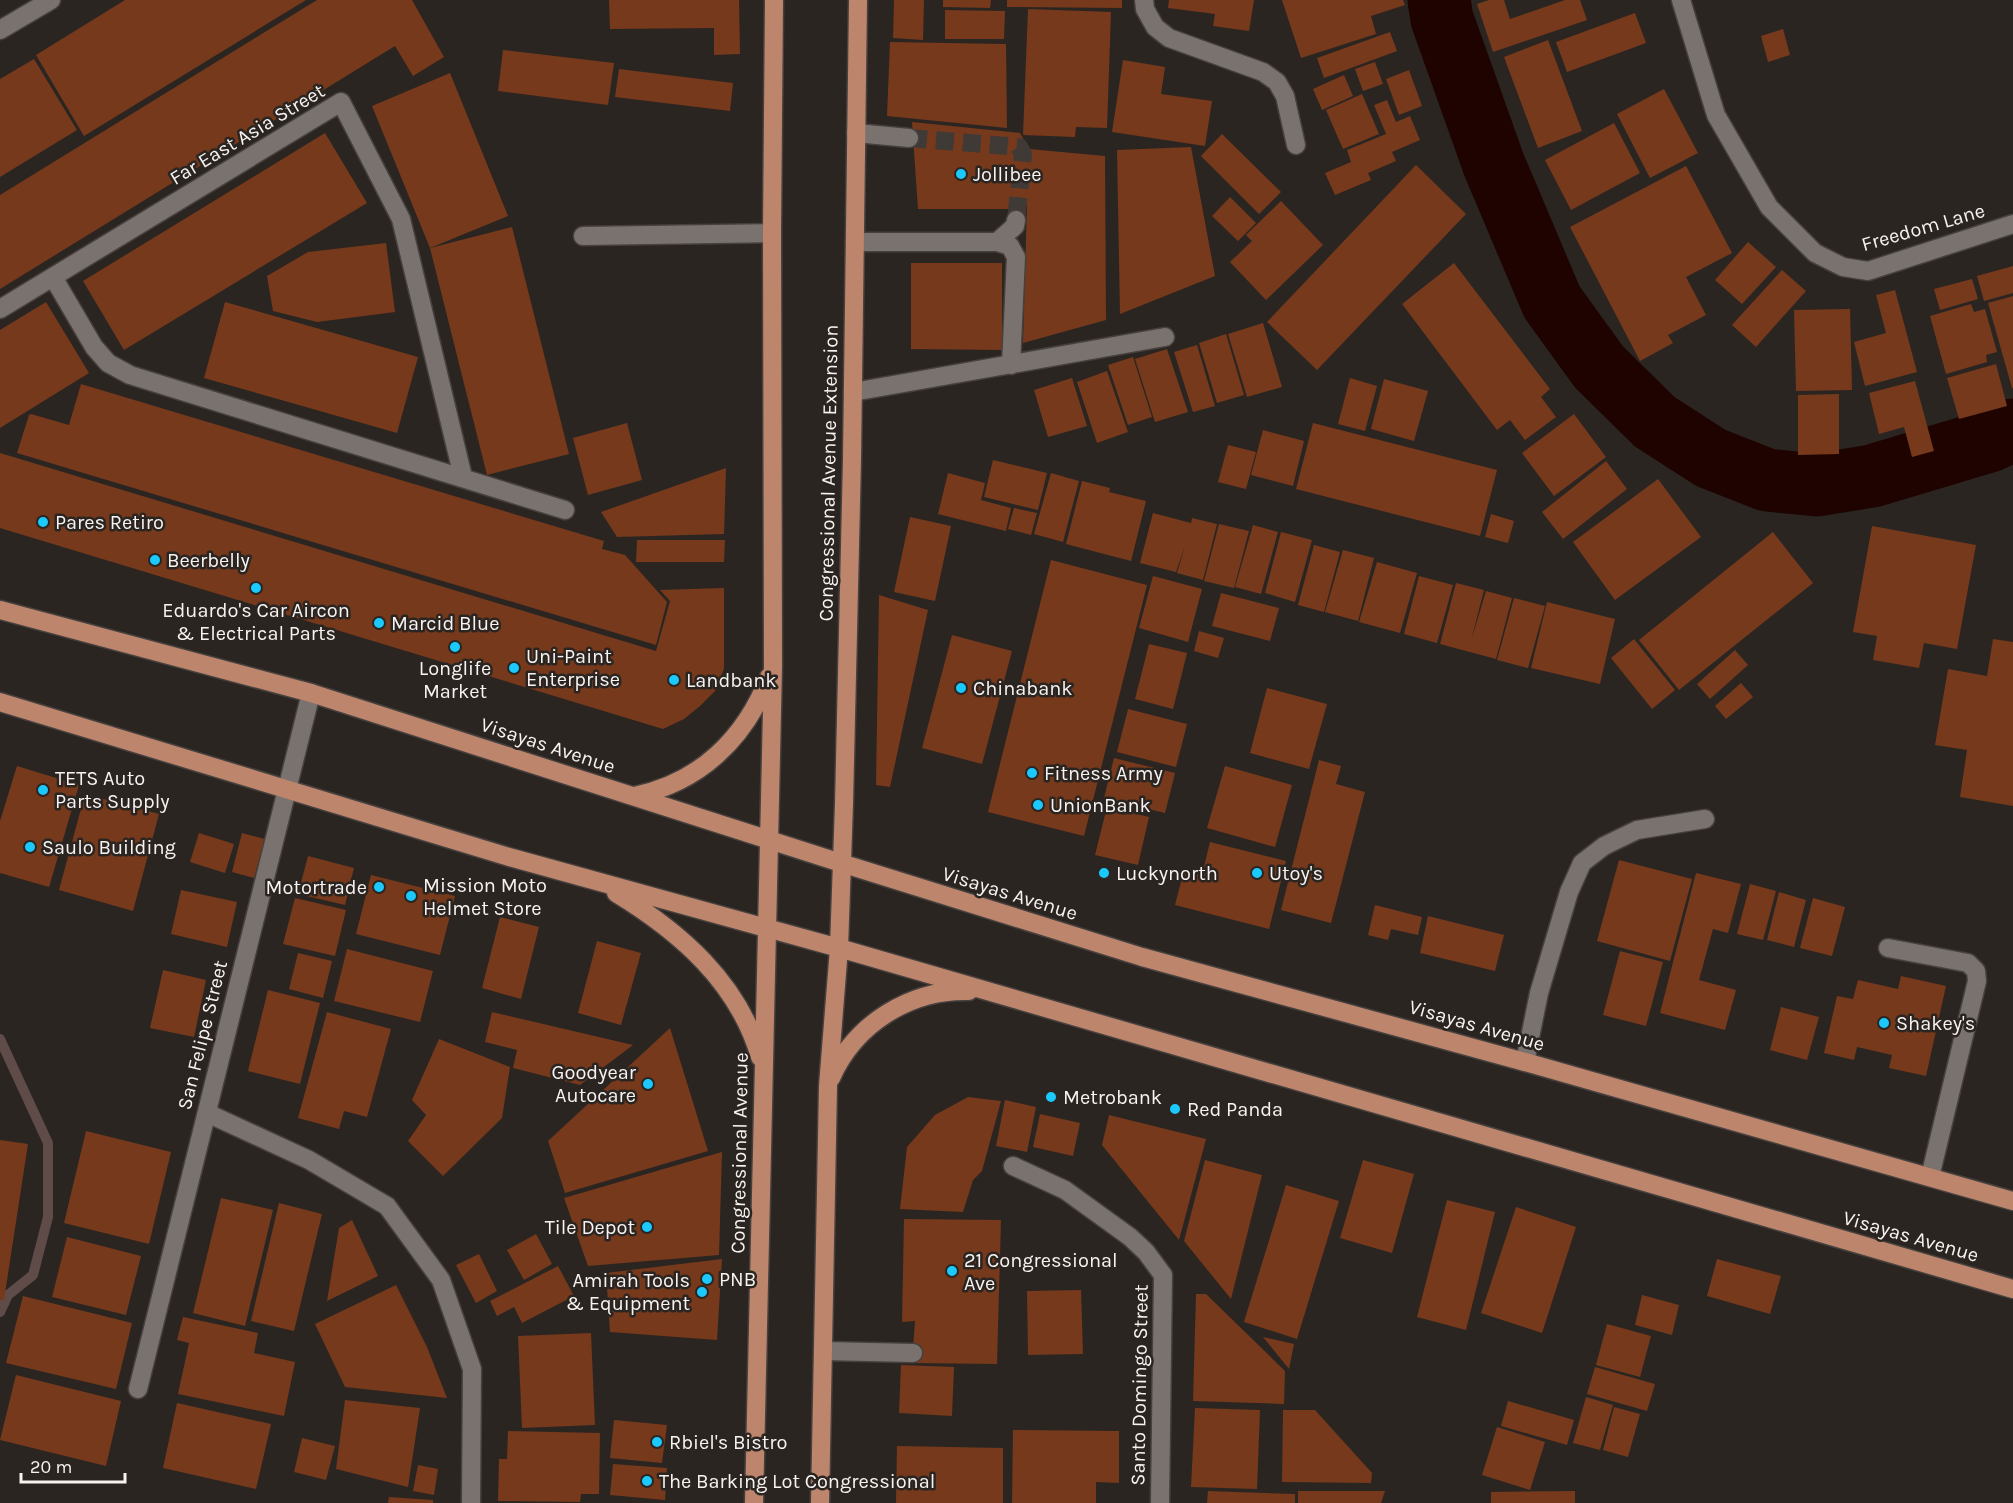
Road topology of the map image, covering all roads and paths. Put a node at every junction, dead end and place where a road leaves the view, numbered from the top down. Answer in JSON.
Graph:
{"nodes":[{"id":1,"x":51,"y":0,"type":"edge"},
{"id":2,"x":774,"y":0,"type":"edge"},
{"id":3,"x":858,"y":0,"type":"edge"},
{"id":4,"x":1144,"y":0,"type":"edge"},
{"id":5,"x":1681,"y":0,"type":"edge"},
{"id":6,"x":0,"y":30,"type":"edge"},
{"id":7,"x":856,"y":133,"type":"junction"},
{"id":8,"x":909,"y":138,"type":"tunnel mouth"},
{"id":9,"x":1296,"y":145,"type":"dead end"},
{"id":10,"x":1016,"y":220,"type":"tunnel mouth"},
{"id":11,"x":2013,"y":224,"type":"edge"},
{"id":12,"x":772,"y":233,"type":"junction"},
{"id":13,"x":584,"y":236,"type":"dead end"},
{"id":14,"x":855,"y":242,"type":"junction"},
{"id":15,"x":997,"y":242,"type":"junction"},
{"id":16,"x":53,"y":277,"type":"junction"},
{"id":17,"x":0,"y":309,"type":"edge"},
{"id":18,"x":1164,"y":337,"type":"dead end"},
{"id":19,"x":1011,"y":365,"type":"junction"},
{"id":20,"x":853,"y":392,"type":"junction"},
{"id":21,"x":463,"y":477,"type":"junction"},
{"id":22,"x":565,"y":510,"type":"dead end"},
{"id":23,"x":0,"y":610,"type":"edge"},
{"id":24,"x":772,"y":667,"type":"junction"},
{"id":25,"x":311,"y":693,"type":"junction"},
{"id":26,"x":0,"y":702,"type":"edge"},
{"id":27,"x":286,"y":791,"type":"junction"},
{"id":28,"x":632,"y":796,"type":"junction"},
{"id":29,"x":1705,"y":819,"type":"dead end"},
{"id":30,"x":768,"y":839,"type":"junction"},
{"id":31,"x":841,"y":863,"type":"junction"},
{"id":32,"x":587,"y":878,"type":"junction"},
{"id":33,"x":766,"y":928,"type":"junction"},
{"id":34,"x":839,"y":948,"type":"junction"},
{"id":35,"x":1888,"y":948,"type":"dead end"},
{"id":36,"x":992,"y":992,"type":"junction"},
{"id":37,"x":1525,"y":1062,"type":"junction"},
{"id":38,"x":764,"y":1069,"type":"junction"},
{"id":39,"x":828,"y":1086,"type":"junction"},
{"id":40,"x":207,"y":1113,"type":"junction"},
{"id":41,"x":1013,"y":1166,"type":"dead end"},
{"id":42,"x":1930,"y":1177,"type":"junction"},
{"id":43,"x":2013,"y":1201,"type":"edge"},
{"id":44,"x":2013,"y":1288,"type":"edge"},
{"id":45,"x":824,"y":1351,"type":"junction"},
{"id":46,"x":913,"y":1353,"type":"dead end"},
{"id":47,"x":138,"y":1389,"type":"dead end"},
{"id":48,"x":471,"y":1503,"type":"edge"},
{"id":49,"x":754,"y":1503,"type":"edge"},
{"id":50,"x":820,"y":1503,"type":"edge"},
{"id":51,"x":1160,"y":1503,"type":"edge"}],
"edges":[{"from":1,"to":6,"type":"street"},
{"from":2,"to":12,"type":"main road"},
{"from":3,"to":7,"type":"main road","name":"Congressional Avenue Extension"},
{"from":4,"to":9,"type":"street"},
{"from":5,"to":11,"type":"street","name":"Freedom Lane"},
{"from":7,"to":8,"type":"street"},
{"from":7,"to":14,"type":"main road","name":"Congressional Avenue Extension"},
{"from":10,"to":15,"type":"street"},
{"from":12,"to":13,"type":"street"},
{"from":12,"to":24,"type":"main road"},
{"from":14,"to":15,"type":"street"},
{"from":14,"to":20,"type":"main road","name":"Congressional Avenue Extension"},
{"from":15,"to":19,"type":"street"},
{"from":16,"to":17,"type":"street","name":"Far East Asia Street"},
{"from":16,"to":21,"type":"street"},
{"from":16,"to":21,"type":"street","name":"Far East Asia Street"},
{"from":18,"to":19,"type":"street"},
{"from":19,"to":20,"type":"street"},
{"from":20,"to":31,"type":"main road","name":"Congressional Avenue Extension"},
{"from":21,"to":22,"type":"street"},
{"from":23,"to":25,"type":"main road","name":"Visayas Avenue"},
{"from":24,"to":28,"type":"main road"},
{"from":24,"to":30,"type":"main road"},
{"from":25,"to":27,"type":"street","name":"San Felipe Street"},
{"from":25,"to":28,"type":"main road","name":"Visayas Avenue"},
{"from":26,"to":27,"type":"main road","name":"Visayas Avenue"},
{"from":27,"to":32,"type":"main road","name":"Visayas Avenue"},
{"from":27,"to":40,"type":"street","name":"San Felipe Street"},
{"from":28,"to":30,"type":"main road","name":"Visayas Avenue"},
{"from":29,"to":37,"type":"street"},
{"from":30,"to":31,"type":"main road","name":"Visayas Avenue"},
{"from":30,"to":33,"type":"main road","name":"Congressional Avenue"},
{"from":31,"to":34,"type":"main road","name":"Congressional Avenue Extension"},
{"from":31,"to":37,"type":"main road","name":"Visayas Avenue"},
{"from":32,"to":33,"type":"main road","name":"Visayas Avenue"},
{"from":32,"to":38,"type":"main road"},
{"from":33,"to":34,"type":"main road","name":"Visayas Avenue"},
{"from":33,"to":38,"type":"main road","name":"Congressional Avenue"},
{"from":34,"to":36,"type":"main road","name":"Visayas Avenue"},
{"from":34,"to":39,"type":"main road"},
{"from":35,"to":42,"type":"street"},
{"from":36,"to":39,"type":"main road"},
{"from":36,"to":44,"type":"main road","name":"Visayas Avenue"},
{"from":37,"to":42,"type":"main road","name":"Visayas Avenue"},
{"from":38,"to":49,"type":"main road","name":"Congressional Avenue"},
{"from":39,"to":45,"type":"main road"},
{"from":40,"to":47,"type":"street","name":"San Felipe Street"},
{"from":40,"to":48,"type":"street"},
{"from":41,"to":51,"type":"street","name":"Santo Domingo Street"},
{"from":42,"to":43,"type":"main road","name":"Visayas Avenue"},
{"from":45,"to":46,"type":"street"},
{"from":45,"to":50,"type":"main road"}]}
